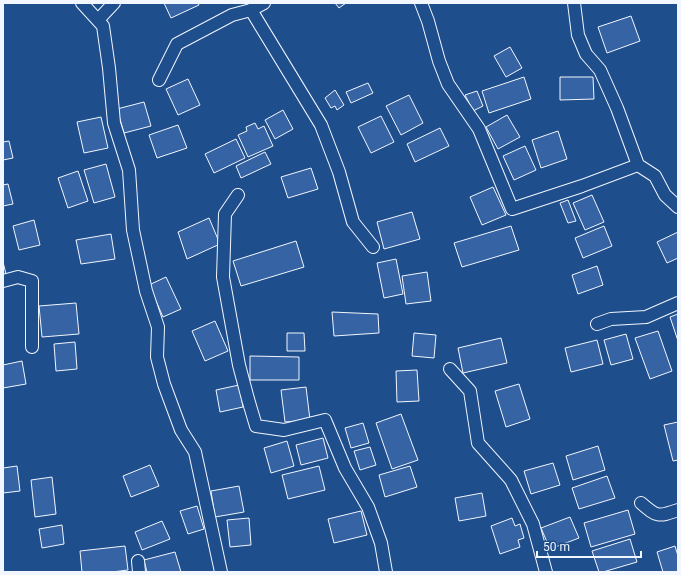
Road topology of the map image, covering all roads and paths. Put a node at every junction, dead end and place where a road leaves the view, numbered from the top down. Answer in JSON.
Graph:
{"nodes":[{"id":1,"x":82,"y":3,"type":"edge"},
{"id":2,"x":114,"y":3,"type":"edge"},
{"id":3,"x":264,"y":3,"type":"edge"},
{"id":4,"x":421,"y":3,"type":"edge"},
{"id":5,"x":574,"y":3,"type":"edge"},
{"id":6,"x":251,"y":10,"type":"junction"},
{"id":7,"x":98,"y":20,"type":"junction"},
{"id":8,"x":159,"y":80,"type":"dead end"},
{"id":9,"x":638,"y":165,"type":"junction"},
{"id":10,"x":238,"y":195,"type":"dead end"},
{"id":11,"x":678,"y":207,"type":"edge"},
{"id":12,"x":373,"y":246,"type":"dead end"},
{"id":13,"x":3,"y":281,"type":"edge"},
{"id":14,"x":678,"y":303,"type":"edge"},
{"id":15,"x":597,"y":324,"type":"dead end"},
{"id":16,"x":32,"y":346,"type":"dead end"},
{"id":17,"x":450,"y":369,"type":"dead end"},
{"id":18,"x":641,"y":503,"type":"dead end"},
{"id":19,"x":678,"y":510,"type":"edge"},
{"id":20,"x":220,"y":572,"type":"edge"},
{"id":21,"x":386,"y":572,"type":"edge"},
{"id":22,"x":546,"y":572,"type":"edge"}],
"edges":[{"from":1,"to":7,"type":"street"},
{"from":2,"to":7,"type":"street"},
{"from":3,"to":6,"type":"street"},
{"from":4,"to":9,"type":"street"},
{"from":5,"to":9,"type":"street"},
{"from":6,"to":8,"type":"street"},
{"from":6,"to":12,"type":"street"},
{"from":7,"to":20,"type":"street"},
{"from":9,"to":11,"type":"street"},
{"from":10,"to":21,"type":"street"},
{"from":13,"to":16,"type":"street"},
{"from":14,"to":15,"type":"street"},
{"from":17,"to":22,"type":"street"},
{"from":18,"to":19,"type":"street"}]}
